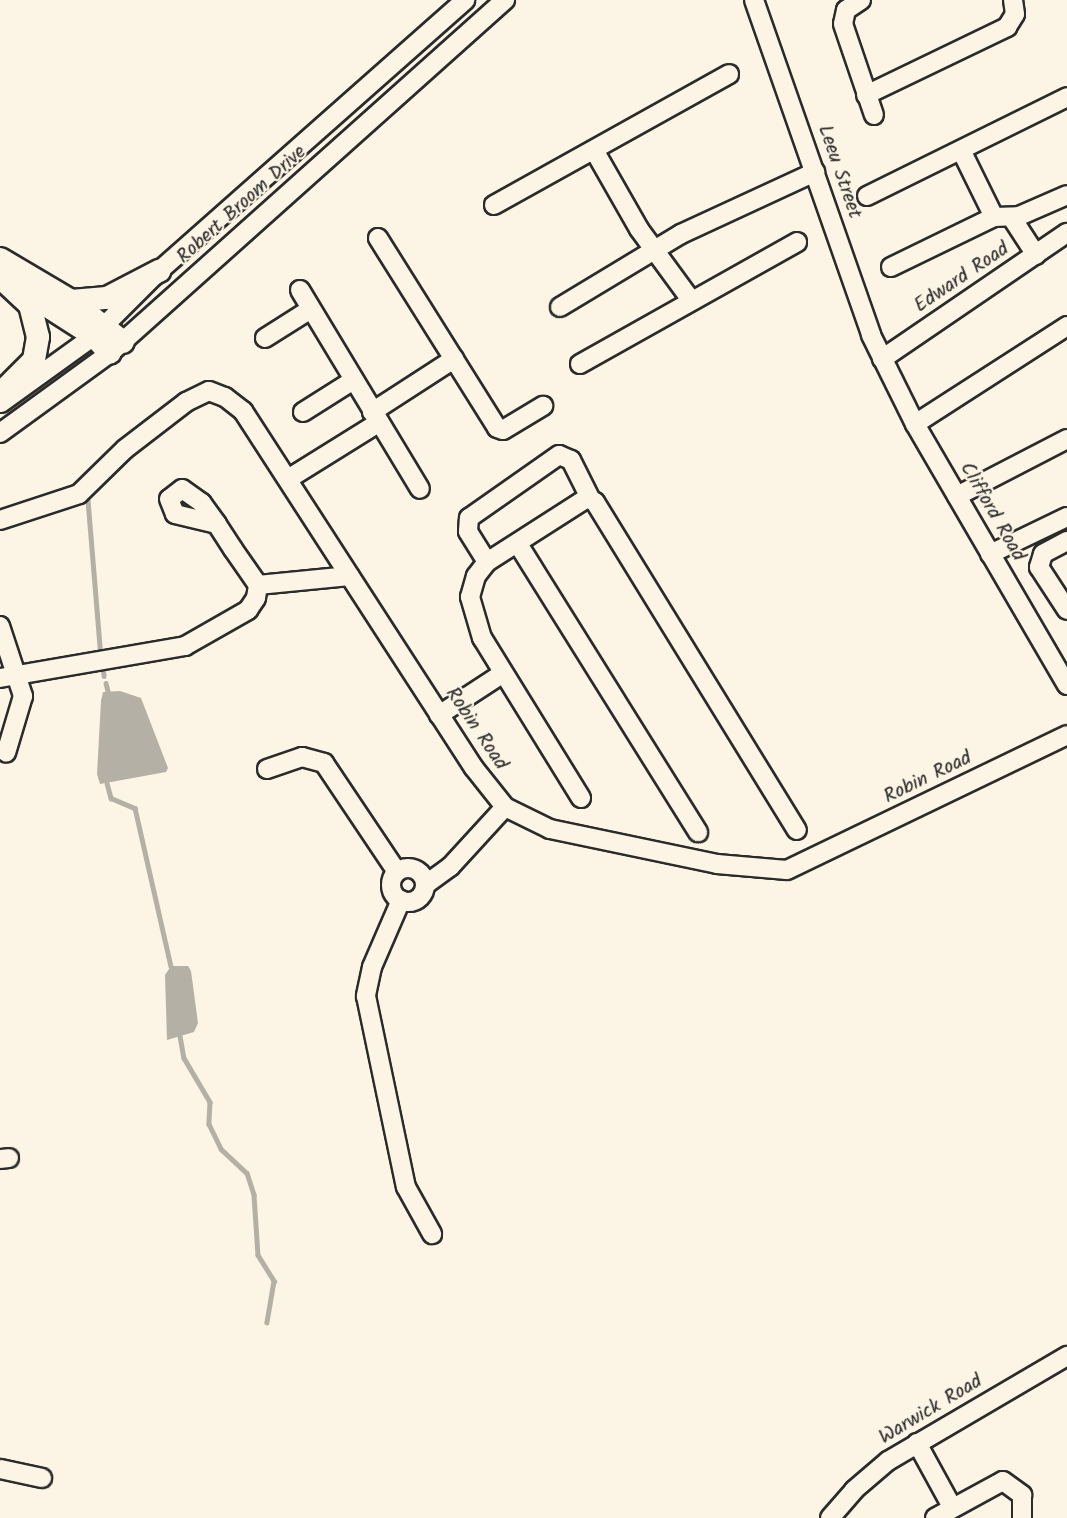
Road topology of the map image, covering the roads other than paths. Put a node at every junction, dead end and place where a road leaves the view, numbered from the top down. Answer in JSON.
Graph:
{"nodes":[{"id":1,"x":465,"y":0,"type":"edge"},
{"id":2,"x":505,"y":0,"type":"edge"},
{"id":3,"x":753,"y":0,"type":"edge"},
{"id":4,"x":861,"y":0,"type":"edge"},
{"id":5,"x":1013,"y":0,"type":"edge"},
{"id":6,"x":729,"y":74,"type":"dead end"},
{"id":7,"x":866,"y":95,"type":"junction"},
{"id":8,"x":1067,"y":97,"type":"edge"},
{"id":9,"x":874,"y":115,"type":"dead end"},
{"id":10,"x":594,"y":150,"type":"junction"},
{"id":11,"x":961,"y":150,"type":"junction"},
{"id":12,"x":814,"y":168,"type":"junction"},
{"id":13,"x":1067,"y":195,"type":"edge"},
{"id":14,"x":867,"y":196,"type":"dead end"},
{"id":15,"x":494,"y":205,"type":"dead end"},
{"id":16,"x":1003,"y":218,"type":"junction"},
{"id":17,"x":1067,"y":233,"type":"edge"},
{"id":18,"x":378,"y":238,"type":"dead end"},
{"id":19,"x":797,"y":242,"type":"dead end"},
{"id":20,"x":657,"y":248,"type":"junction"},
{"id":21,"x":1036,"y":255,"type":"junction"},
{"id":22,"x":0,"y":259,"type":"edge"},
{"id":23,"x":891,"y":267,"type":"dead end"},
{"id":24,"x":159,"y":271,"type":"junction"},
{"id":25,"x":5,"y":280,"type":"edge"},
{"id":26,"x":300,"y":290,"type":"dead end"},
{"id":27,"x":691,"y":300,"type":"junction"},
{"id":28,"x":71,"y":301,"type":"junction"},
{"id":29,"x":560,"y":308,"type":"dead end"},
{"id":30,"x":311,"y":309,"type":"junction"},
{"id":31,"x":1067,"y":326,"type":"edge"},
{"id":32,"x":100,"y":330,"type":"junction"},
{"id":33,"x":265,"y":338,"type":"dead end"},
{"id":34,"x":116,"y":348,"type":"junction"},
{"id":35,"x":454,"y":359,"type":"junction"},
{"id":36,"x":882,"y":359,"type":"junction"},
{"id":37,"x":580,"y":364,"type":"dead end"},
{"id":38,"x":352,"y":381,"type":"junction"},
{"id":39,"x":0,"y":394,"type":"edge"},
{"id":40,"x":0,"y":404,"type":"edge"},
{"id":41,"x":543,"y":406,"type":"dead end"},
{"id":42,"x":303,"y":412,"type":"dead end"},
{"id":43,"x":375,"y":417,"type":"junction"},
{"id":44,"x":915,"y":424,"type":"junction"},
{"id":45,"x":0,"y":433,"type":"edge"},
{"id":46,"x":1067,"y":439,"type":"edge"},
{"id":47,"x":288,"y":479,"type":"junction"},
{"id":48,"x":420,"y":489,"type":"dead end"},
{"id":49,"x":957,"y":496,"type":"junction"},
{"id":50,"x":590,"y":498,"type":"junction"},
{"id":51,"x":1067,"y":517,"type":"edge"},
{"id":52,"x":0,"y":520,"type":"edge"},
{"id":53,"x":217,"y":524,"type":"dead end"},
{"id":54,"x":1067,"y":541,"type":"edge"},
{"id":55,"x":518,"y":544,"type":"junction"},
{"id":56,"x":990,"y":554,"type":"junction"},
{"id":57,"x":487,"y":562,"type":"junction"},
{"id":58,"x":350,"y":576,"type":"junction"},
{"id":59,"x":258,"y":585,"type":"junction"},
{"id":60,"x":1067,"y":610,"type":"edge"},
{"id":61,"x":0,"y":626,"type":"edge"},
{"id":62,"x":502,"y":674,"type":"junction"},
{"id":63,"x":9,"y":676,"type":"edge"},
{"id":64,"x":1067,"y":685,"type":"edge"},
{"id":65,"x":439,"y":715,"type":"junction"},
{"id":66,"x":1067,"y":735,"type":"edge"},
{"id":67,"x":6,"y":753,"type":"dead end"},
{"id":68,"x":267,"y":769,"type":"dead end"},
{"id":69,"x":581,"y":798,"type":"dead end"},
{"id":70,"x":506,"y":807,"type":"junction"},
{"id":71,"x":797,"y":830,"type":"dead end"},
{"id":72,"x":698,"y":831,"type":"dead end"},
{"id":73,"x":397,"y":872,"type":"junction"},
{"id":74,"x":425,"y":885,"type":"junction"},
{"id":75,"x":401,"y":900,"type":"junction"},
{"id":76,"x":432,"y":1234,"type":"dead end"},
{"id":77,"x":1067,"y":1356,"type":"edge"},
{"id":78,"x":917,"y":1443,"type":"junction"},
{"id":79,"x":0,"y":1469,"type":"edge"},
{"id":80,"x":42,"y":1478,"type":"dead end"},
{"id":81,"x":952,"y":1508,"type":"junction"},
{"id":82,"x":830,"y":1518,"type":"edge"},
{"id":83,"x":935,"y":1518,"type":"edge"},
{"id":84,"x":1022,"y":1518,"type":"edge"}],
"edges":[{"from":1,"to":24,"type":"street","name":"Robert Broom Drive"},
{"from":2,"to":34,"type":"street","name":"Robert Broom Drive"},
{"from":3,"to":12,"type":"street","name":"Leeu Street"},
{"from":4,"to":7,"type":"street"},
{"from":5,"to":7,"type":"street"},
{"from":6,"to":10,"type":"street"},
{"from":7,"to":9,"type":"street"},
{"from":8,"to":11,"type":"street"},
{"from":10,"to":15,"type":"street"},
{"from":10,"to":20,"type":"street"},
{"from":11,"to":14,"type":"street"},
{"from":11,"to":16,"type":"street"},
{"from":12,"to":20,"type":"street"},
{"from":12,"to":36,"type":"street","name":"Leeu Street"},
{"from":13,"to":16,"type":"street"},
{"from":16,"to":21,"type":"street"},
{"from":16,"to":23,"type":"street"},
{"from":17,"to":21,"type":"street","name":"Edward Road"},
{"from":18,"to":35,"type":"street"},
{"from":19,"to":27,"type":"street"},
{"from":20,"to":27,"type":"street"},
{"from":20,"to":29,"type":"street"},
{"from":21,"to":36,"type":"street","name":"Edward Road"},
{"from":22,"to":28,"type":"main road"},
{"from":24,"to":28,"type":"main road"},
{"from":24,"to":32,"type":"street","name":"Robert Broom Drive"},
{"from":25,"to":32,"type":"main road"},
{"from":25,"to":39,"type":"main road"},
{"from":26,"to":30,"type":"street"},
{"from":27,"to":37,"type":"street"},
{"from":28,"to":32,"type":"main road"},
{"from":30,"to":33,"type":"street"},
{"from":30,"to":38,"type":"street"},
{"from":31,"to":44,"type":"street"},
{"from":32,"to":34,"type":"main road"},
{"from":32,"to":40,"type":"street","name":"Robert Broom Drive"},
{"from":34,"to":45,"type":"street","name":"Robert Broom Drive"},
{"from":35,"to":41,"type":"street"},
{"from":35,"to":43,"type":"street"},
{"from":36,"to":44,"type":"street","name":"Clifford Road"},
{"from":38,"to":42,"type":"street"},
{"from":38,"to":43,"type":"street"},
{"from":43,"to":47,"type":"street"},
{"from":43,"to":48,"type":"street"},
{"from":44,"to":49,"type":"street","name":"Clifford Road"},
{"from":46,"to":49,"type":"street"},
{"from":47,"to":52,"type":"street","name":"Robin Road"},
{"from":47,"to":58,"type":"street","name":"Robin Road"},
{"from":49,"to":56,"type":"street","name":"Clifford Road"},
{"from":50,"to":55,"type":"street"},
{"from":50,"to":57,"type":"street"},
{"from":50,"to":71,"type":"street"},
{"from":51,"to":56,"type":"street"},
{"from":53,"to":59,"type":"street"},
{"from":54,"to":60,"type":"street"},
{"from":55,"to":57,"type":"street"},
{"from":55,"to":72,"type":"street"},
{"from":56,"to":64,"type":"street","name":"Clifford Road"},
{"from":57,"to":62,"type":"street"},
{"from":58,"to":59,"type":"street"},
{"from":58,"to":65,"type":"street","name":"Robin Road"},
{"from":59,"to":63,"type":"street"},
{"from":61,"to":63,"type":"street"},
{"from":62,"to":65,"type":"street"},
{"from":62,"to":69,"type":"street"},
{"from":63,"to":67,"type":"street"},
{"from":65,"to":70,"type":"street","name":"Robin Road"},
{"from":66,"to":70,"type":"street","name":"Robin Road"},
{"from":68,"to":73,"type":"street"},
{"from":70,"to":74,"type":"street"},
{"from":73,"to":74,"type":"street"},
{"from":73,"to":75,"type":"street"},
{"from":74,"to":75,"type":"street"},
{"from":75,"to":76,"type":"street"},
{"from":77,"to":78,"type":"street","name":"Warwick Road"},
{"from":78,"to":81,"type":"street"},
{"from":78,"to":82,"type":"street","name":"Warwick Road"},
{"from":79,"to":80,"type":"street"},
{"from":81,"to":83,"type":"street"},
{"from":81,"to":84,"type":"street"}]}
